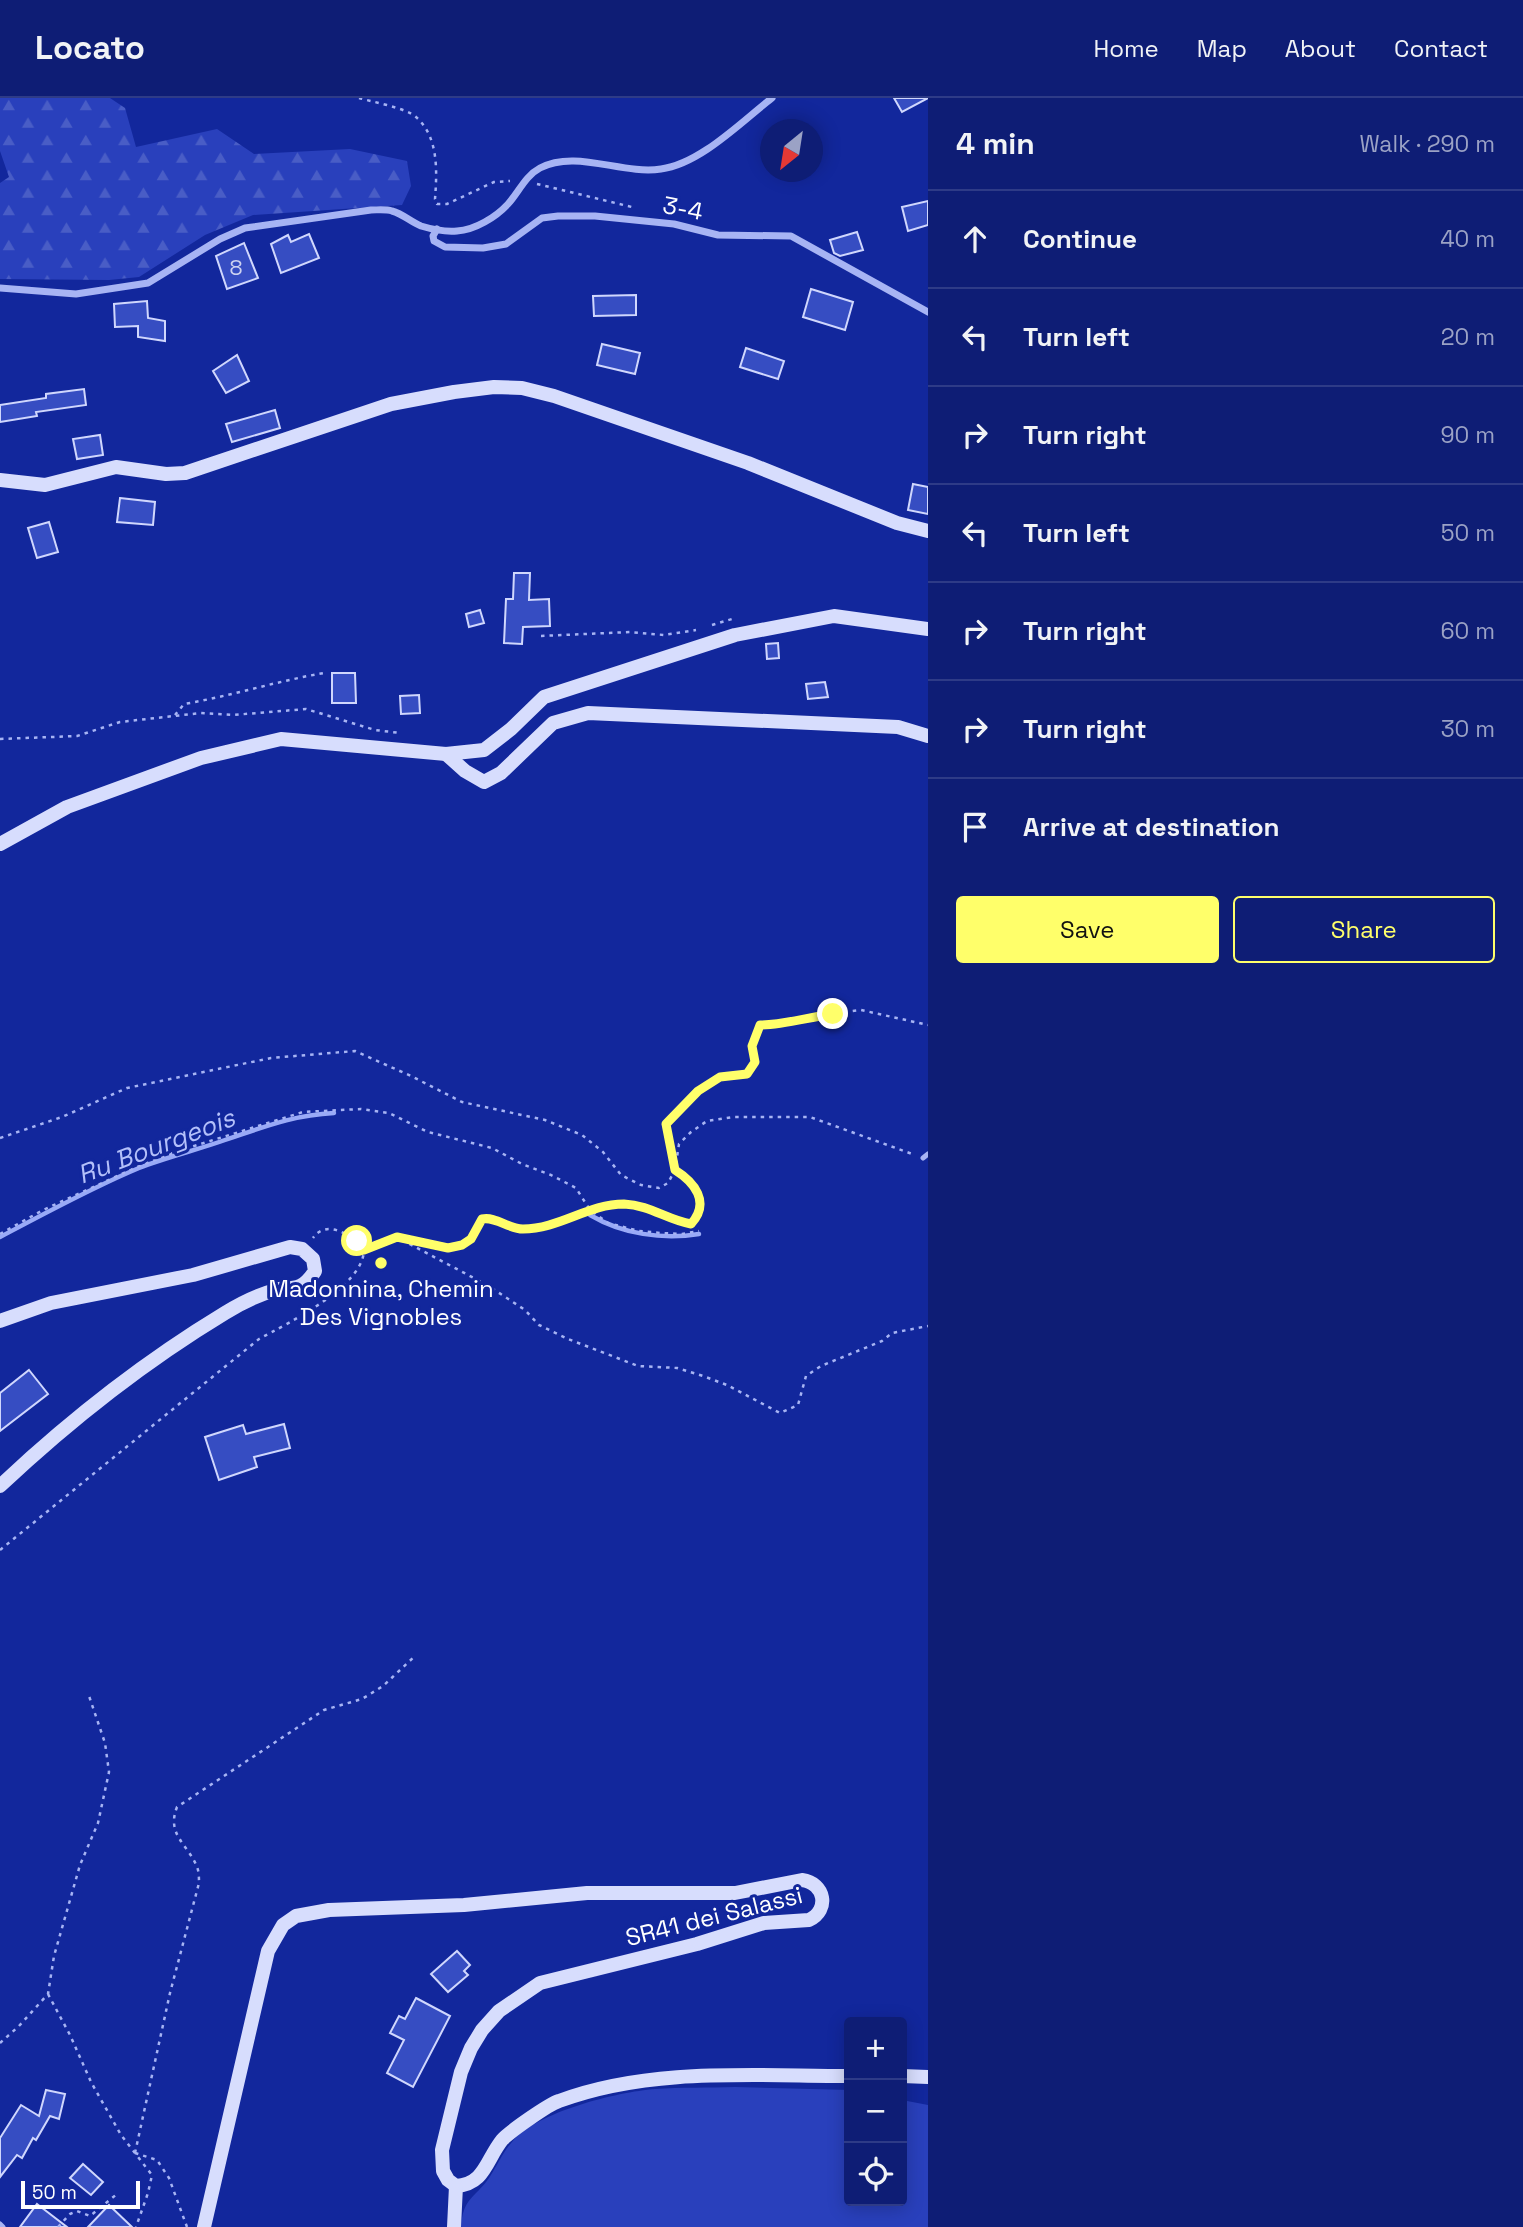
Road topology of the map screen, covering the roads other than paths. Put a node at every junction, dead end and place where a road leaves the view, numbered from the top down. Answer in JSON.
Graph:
{"nodes":[{"id":1,"x":772,"y":98,"type":"edge"},
{"id":2,"x":437,"y":229,"type":"junction"},
{"id":3,"x":0,"y":288,"type":"edge"},
{"id":4,"x":928,"y":312,"type":"edge"},
{"id":5,"x":0,"y":480,"type":"edge"},
{"id":6,"x":928,"y":531,"type":"edge"},
{"id":7,"x":928,"y":629,"type":"edge"},
{"id":8,"x":928,"y":736,"type":"edge"},
{"id":9,"x":446,"y":754,"type":"junction"},
{"id":10,"x":0,"y":844,"type":"edge"},
{"id":11,"x":0,"y":1321,"type":"edge"},
{"id":12,"x":0,"y":1486,"type":"edge"},
{"id":13,"x":844,"y":2076,"type":"edge"},
{"id":14,"x":907,"y":2076,"type":"edge"},
{"id":15,"x":928,"y":2077,"type":"edge"},
{"id":16,"x":456,"y":2186,"type":"junction"},
{"id":17,"x":204,"y":2227,"type":"edge"},
{"id":18,"x":454,"y":2227,"type":"edge"}],
"edges":[{"from":1,"to":2,"type":"street"},
{"from":2,"to":3,"type":"street"},
{"from":2,"to":4,"type":"street","name":"3-4"},
{"from":5,"to":6,"type":"main road"},
{"from":7,"to":9,"type":"main road"},
{"from":8,"to":9,"type":"main road"},
{"from":9,"to":10,"type":"main road"},
{"from":11,"to":12,"type":"main road"},
{"from":13,"to":16,"type":"main road"},
{"from":14,"to":15,"type":"main road"},
{"from":16,"to":17,"type":"main road","name":"SR41 dei Salassi"},
{"from":16,"to":18,"type":"main road"}]}
